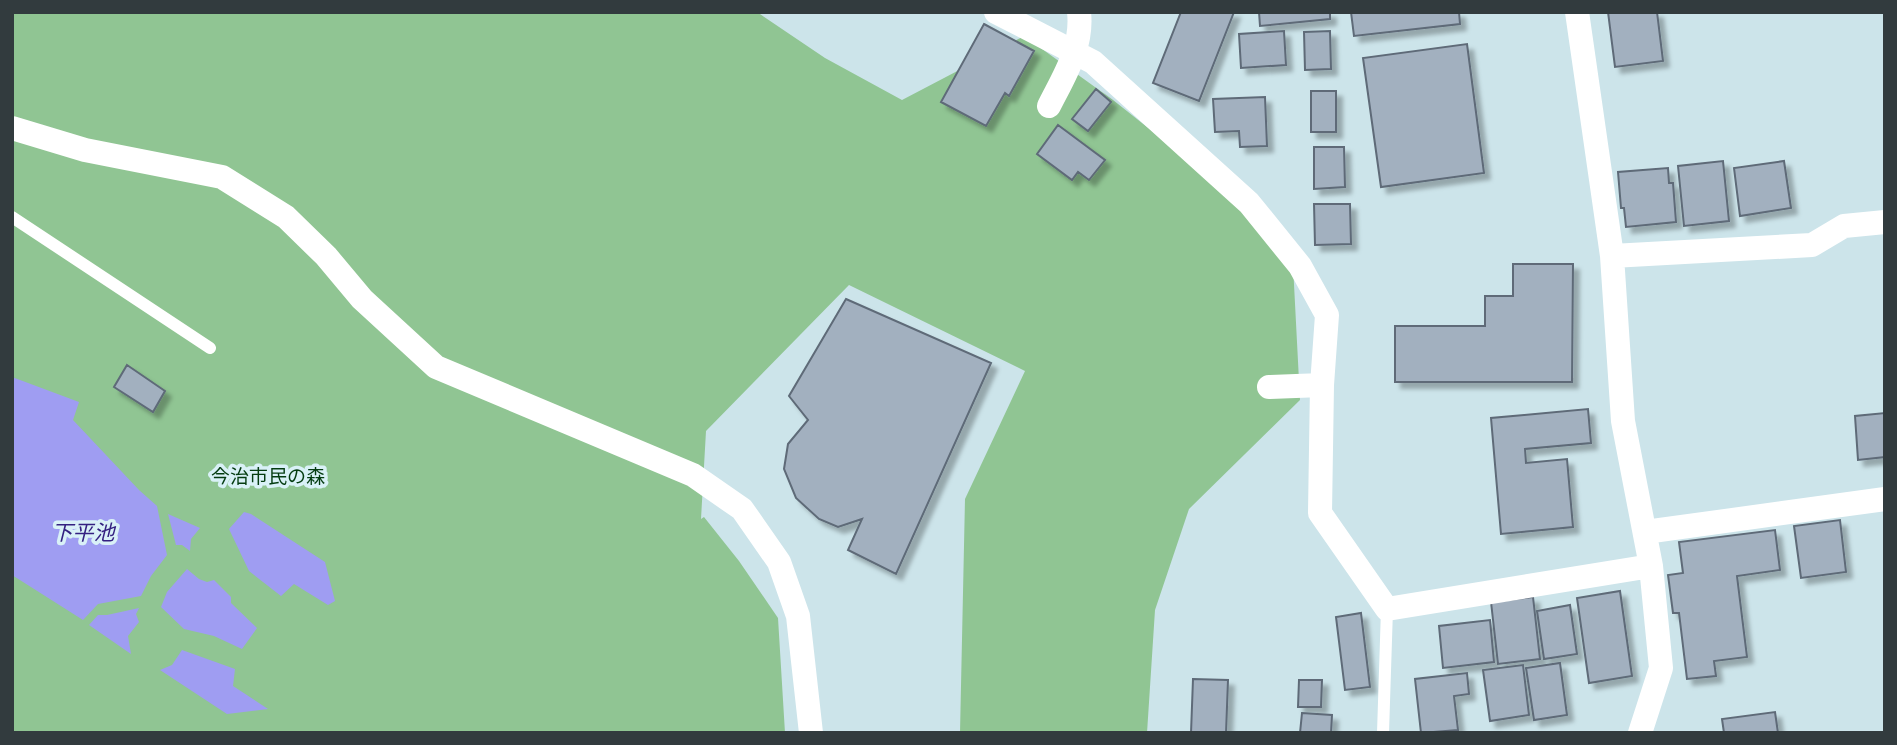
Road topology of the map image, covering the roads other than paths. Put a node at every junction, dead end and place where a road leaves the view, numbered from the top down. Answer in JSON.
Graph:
{"nodes":[{"id":1,"x":996,"y":12,"type":"edge"},
{"id":2,"x":1079,"y":12,"type":"edge"},
{"id":3,"x":1577,"y":12,"type":"edge"},
{"id":4,"x":1076,"y":53,"type":"junction"},
{"id":5,"x":1049,"y":106,"type":"dead end"},
{"id":6,"x":12,"y":128,"type":"edge"},
{"id":7,"x":12,"y":217,"type":"edge"},
{"id":8,"x":1885,"y":222,"type":"edge"},
{"id":9,"x":1612,"y":257,"type":"junction"},
{"id":10,"x":210,"y":348,"type":"dead end"},
{"id":11,"x":1322,"y":385,"type":"junction"},
{"id":12,"x":1269,"y":387,"type":"dead end"},
{"id":13,"x":1885,"y":499,"type":"edge"},
{"id":14,"x":1645,"y":532,"type":"junction"},
{"id":15,"x":1651,"y":566,"type":"junction"},
{"id":16,"x":1387,"y":609,"type":"junction"},
{"id":17,"x":811,"y":733,"type":"edge"},
{"id":18,"x":1383,"y":733,"type":"edge"},
{"id":19,"x":1640,"y":733,"type":"edge"}],
"edges":[{"from":1,"to":4,"type":"street"},
{"from":2,"to":4,"type":"street"},
{"from":3,"to":9,"type":"street"},
{"from":4,"to":5,"type":"street"},
{"from":4,"to":11,"type":"street"},
{"from":6,"to":17,"type":"street"},
{"from":7,"to":10,"type":"lane"},
{"from":8,"to":9,"type":"street"},
{"from":9,"to":14,"type":"street"},
{"from":11,"to":12,"type":"street"},
{"from":11,"to":16,"type":"street"},
{"from":13,"to":14,"type":"street"},
{"from":14,"to":15,"type":"street"},
{"from":15,"to":16,"type":"street"},
{"from":15,"to":19,"type":"street"},
{"from":16,"to":18,"type":"lane"}]}
